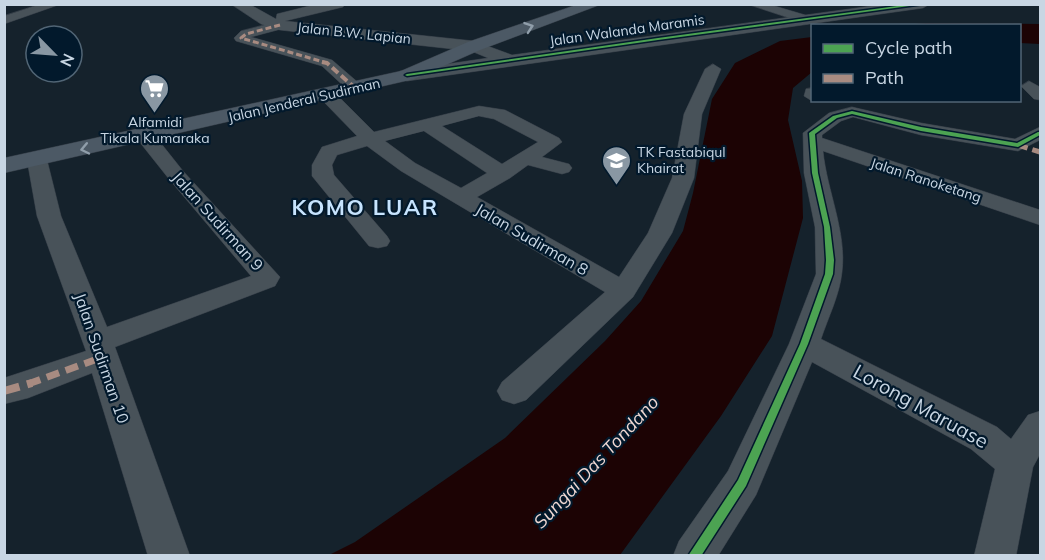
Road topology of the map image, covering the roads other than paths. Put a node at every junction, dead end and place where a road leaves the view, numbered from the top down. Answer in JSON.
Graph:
{"nodes":[{"id":1,"x":55,"y":4,"type":"edge"},
{"id":2,"x":238,"y":4,"type":"edge"},
{"id":3,"x":338,"y":4,"type":"edge"},
{"id":4,"x":595,"y":4,"type":"edge"},
{"id":5,"x":753,"y":4,"type":"edge"},
{"id":6,"x":924,"y":4,"type":"edge"},
{"id":7,"x":4,"y":20,"type":"edge"},
{"id":8,"x":808,"y":20,"type":"junction"},
{"id":9,"x":273,"y":23,"type":"junction"},
{"id":10,"x":506,"y":35,"type":"junction"},
{"id":11,"x":474,"y":46,"type":"junction"},
{"id":12,"x":549,"y":54,"type":"junction"},
{"id":13,"x":510,"y":60,"type":"junction"},
{"id":14,"x":713,"y":69,"type":"dead end"},
{"id":15,"x":407,"y":75,"type":"junction"},
{"id":16,"x":355,"y":88,"type":"junction"},
{"id":17,"x":327,"y":95,"type":"junction"},
{"id":18,"x":817,"y":102,"type":"edge"},
{"id":19,"x":839,"y":115,"type":"junction"},
{"id":20,"x":427,"y":124,"type":"junction"},
{"id":21,"x":1041,"y":133,"type":"edge"},
{"id":22,"x":145,"y":136,"type":"junction"},
{"id":23,"x":370,"y":139,"type":"junction"},
{"id":24,"x":812,"y":141,"type":"junction"},
{"id":25,"x":1018,"y":146,"type":"junction"},
{"id":26,"x":1041,"y":152,"type":"edge"},
{"id":27,"x":526,"y":159,"type":"junction"},
{"id":28,"x":37,"y":160,"type":"junction"},
{"id":29,"x":4,"y":166,"type":"edge"},
{"id":30,"x":562,"y":168,"type":"dead end"},
{"id":31,"x":503,"y":174,"type":"junction"},
{"id":32,"x":460,"y":198,"type":"junction"},
{"id":33,"x":1041,"y":218,"type":"edge"},
{"id":34,"x":378,"y":241,"type":"dead end"},
{"id":35,"x":623,"y":291,"type":"junction"},
{"id":36,"x":804,"y":344,"type":"junction"},
{"id":37,"x":101,"y":349,"type":"junction"},
{"id":38,"x":4,"y":391,"type":"edge"},
{"id":39,"x":514,"y":391,"type":"dead end"},
{"id":40,"x":1041,"y":425,"type":"edge"},
{"id":41,"x":1015,"y":463,"type":"junction"},
{"id":42,"x":169,"y":555,"type":"edge"},
{"id":43,"x":694,"y":555,"type":"edge"},
{"id":44,"x":995,"y":555,"type":"edge"}],
"edges":[{"from":1,"to":7,"type":"street"},
{"from":2,"to":9,"type":"street","name":"Jalan B.W. Lapian"},
{"from":3,"to":9,"type":"street"},
{"from":10,"to":4,"type":"highway","name":"Jalan Jenderal Sudirman","one_way":true},
{"from":5,"to":8,"type":"street"},
{"from":6,"to":8,"type":"street","name":"Jalan Walanda Maramis"},
{"from":8,"to":12,"type":"street","name":"Jalan Walanda Maramis"},
{"from":9,"to":11,"type":"street","name":"Jalan B.W. Lapian"},
{"from":9,"to":16,"type":"street"},
{"from":10,"to":11,"type":"highway","name":"Jalan Jenderal Sudirman"},
{"from":10,"to":12,"type":"street"},
{"from":11,"to":13,"type":"street","name":"Jalan B.W. Lapian"},
{"from":11,"to":15,"type":"highway","name":"Jalan Jenderal Sudirman"},
{"from":12,"to":13,"type":"street","name":"Jalan Walanda Maramis"},
{"from":13,"to":15,"type":"street","name":"Jalan Walanda Maramis"},
{"from":14,"to":35,"type":"street"},
{"from":15,"to":16,"type":"highway","name":"Jalan Jenderal Sudirman"},
{"from":16,"to":17,"type":"highway","name":"Jalan Jenderal Sudirman"},
{"from":17,"to":22,"type":"highway","name":"Jalan Jenderal Sudirman"},
{"from":17,"to":23,"type":"street","name":"Jalan Sudirman 8"},
{"from":18,"to":19,"type":"street"},
{"from":19,"to":24,"type":"street"},
{"from":19,"to":25,"type":"street"},
{"from":20,"to":23,"type":"street"},
{"from":20,"to":27,"type":"street"},
{"from":20,"to":31,"type":"street"},
{"from":21,"to":25,"type":"street"},
{"from":22,"to":28,"type":"highway","name":"Jalan Jenderal Sudirman","one_way":true},
{"from":22,"to":37,"type":"street","name":"Jalan Sudirman 9"},
{"from":23,"to":32,"type":"street","name":"Jalan Sudirman 8"},
{"from":23,"to":34,"type":"street"},
{"from":24,"to":33,"type":"street","name":"Jalan Ranoketang"},
{"from":24,"to":36,"type":"street"},
{"from":25,"to":26,"type":"street"},
{"from":27,"to":30,"type":"street"},
{"from":27,"to":31,"type":"street"},
{"from":28,"to":29,"type":"highway","name":"Jalan Jenderal Sudirman"},
{"from":28,"to":37,"type":"street","name":"Jalan Sudirman 10"},
{"from":31,"to":32,"type":"street"},
{"from":32,"to":35,"type":"street","name":"Jalan Sudirman 8"},
{"from":35,"to":39,"type":"street"},
{"from":36,"to":41,"type":"street","name":"Lorong Maruase"},
{"from":36,"to":43,"type":"street"},
{"from":37,"to":38,"type":"street"},
{"from":37,"to":42,"type":"street","name":"Jalan Sudirman 10"},
{"from":40,"to":41,"type":"street"},
{"from":41,"to":44,"type":"street"}]}
